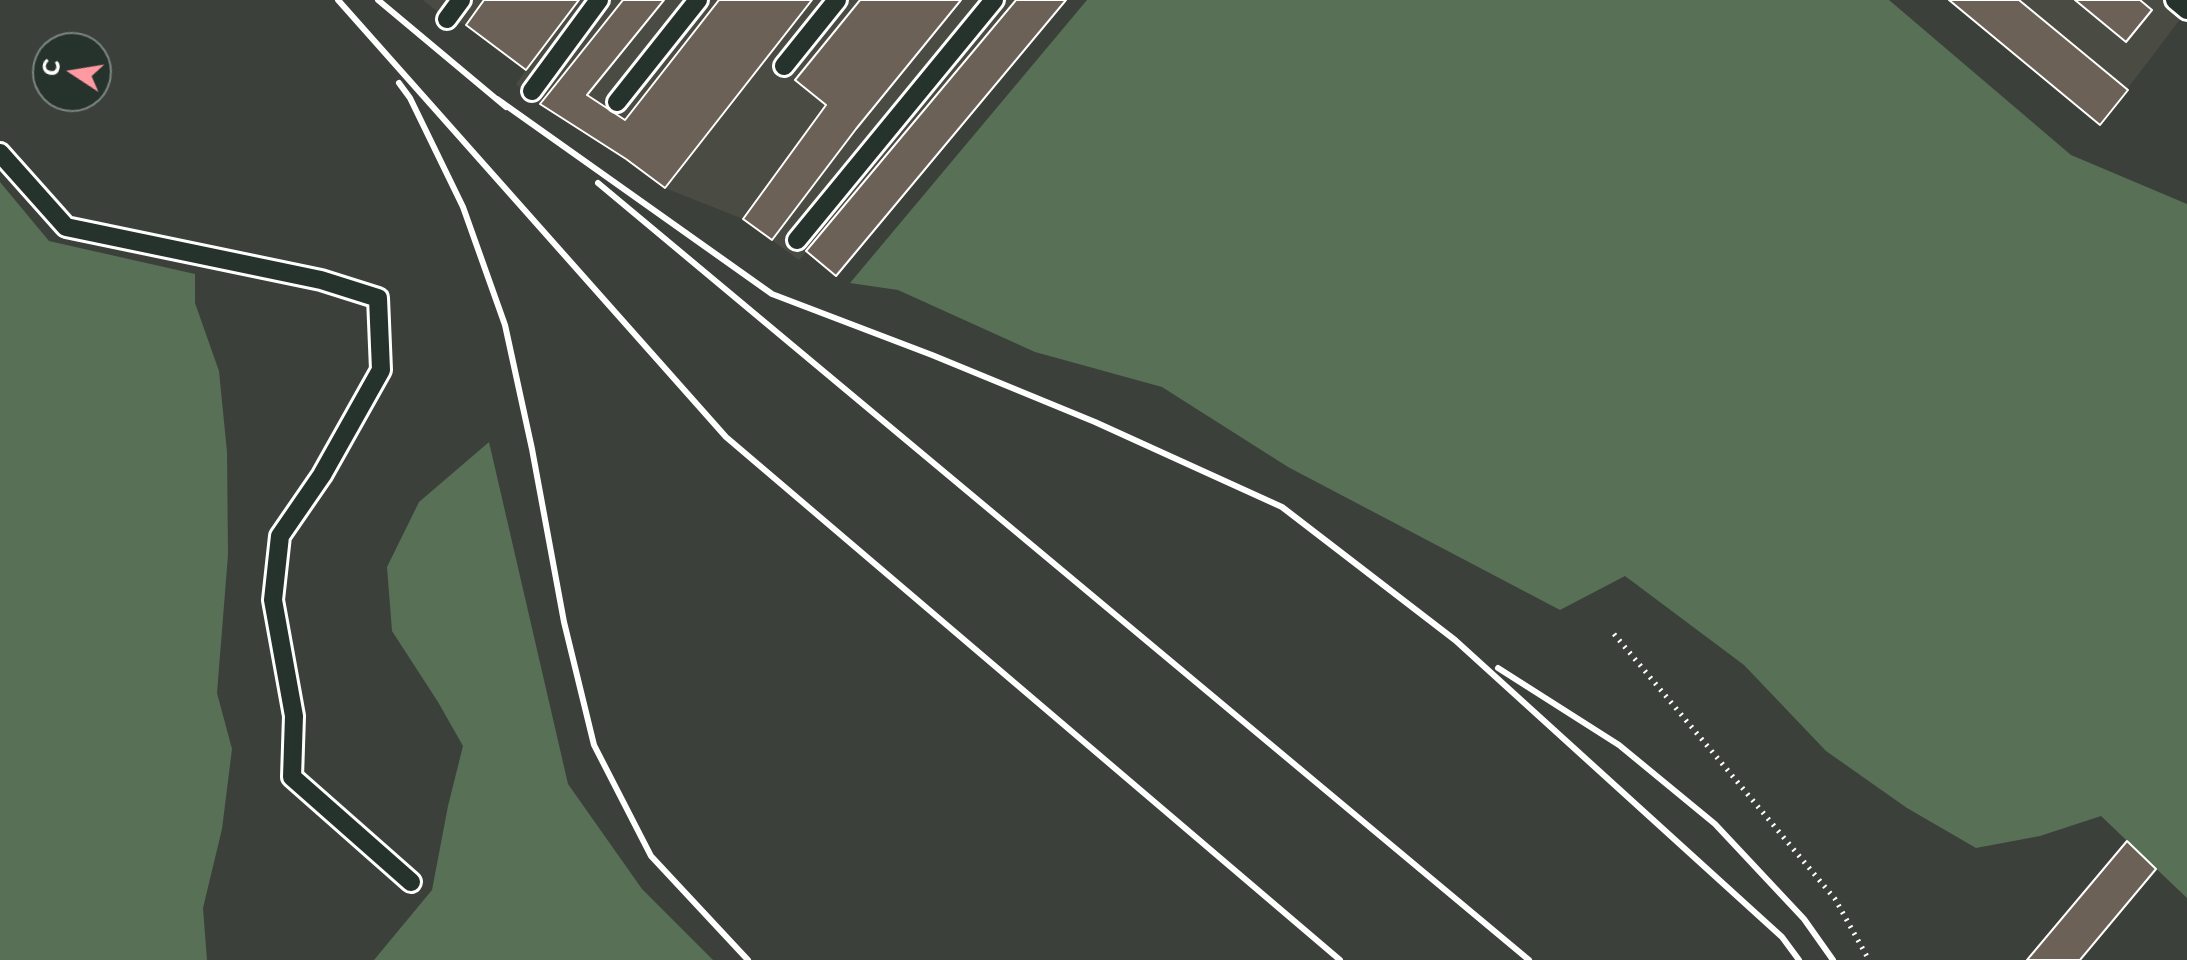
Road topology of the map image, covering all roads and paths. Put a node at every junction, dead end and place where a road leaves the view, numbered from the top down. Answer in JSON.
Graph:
{"nodes":[{"id":1,"x":461,"y":0,"type":"edge"},
{"id":2,"x":599,"y":0,"type":"edge"},
{"id":3,"x":698,"y":0,"type":"edge"},
{"id":4,"x":837,"y":0,"type":"edge"},
{"id":5,"x":994,"y":0,"type":"edge"},
{"id":6,"x":2175,"y":0,"type":"edge"},
{"id":7,"x":2187,"y":10,"type":"edge"},
{"id":8,"x":447,"y":19,"type":"dead end"},
{"id":9,"x":784,"y":66,"type":"dead end"},
{"id":10,"x":532,"y":91,"type":"dead end"},
{"id":11,"x":617,"y":102,"type":"dead end"},
{"id":12,"x":0,"y":153,"type":"edge"},
{"id":13,"x":797,"y":240,"type":"dead end"},
{"id":14,"x":1614,"y":634,"type":"dead end"},
{"id":15,"x":411,"y":882,"type":"dead end"},
{"id":16,"x":1869,"y":960,"type":"edge"}],
"edges":[{"from":1,"to":8,"type":"lane"},
{"from":2,"to":10,"type":"lane"},
{"from":3,"to":11,"type":"lane"},
{"from":4,"to":9,"type":"lane"},
{"from":5,"to":13,"type":"lane"},
{"from":6,"to":7,"type":"lane"},
{"from":12,"to":15,"type":"lane"},
{"from":14,"to":16,"type":"path"}]}
